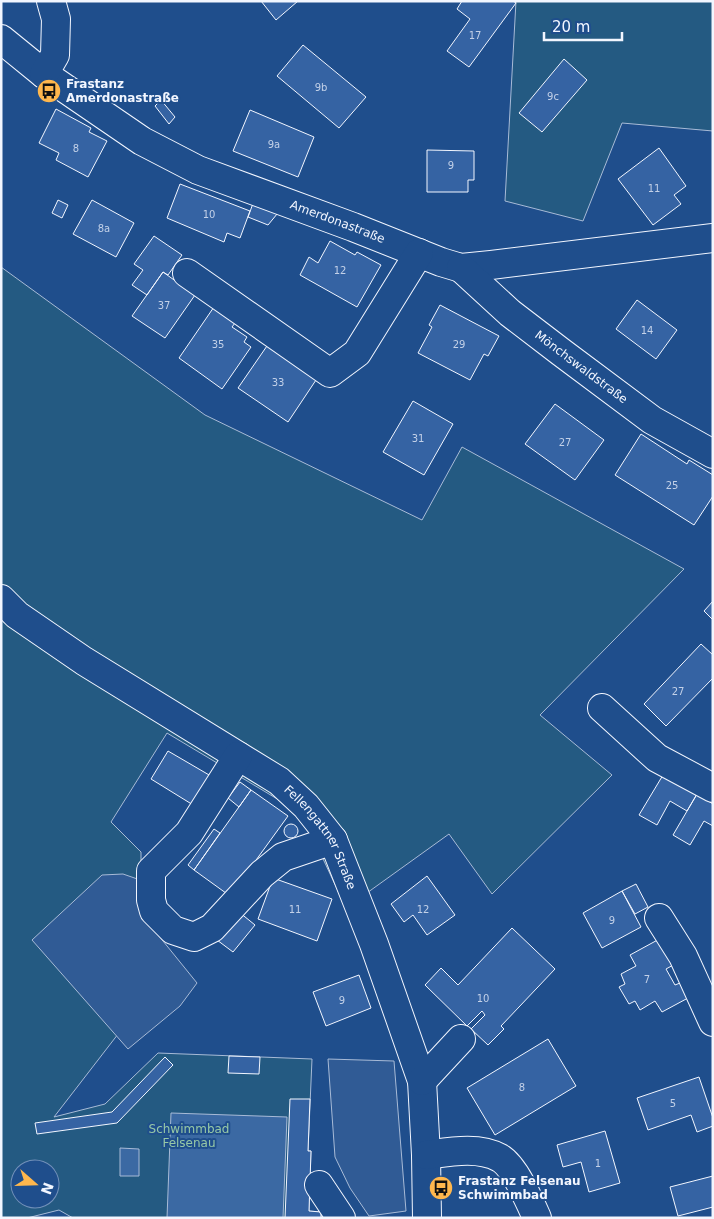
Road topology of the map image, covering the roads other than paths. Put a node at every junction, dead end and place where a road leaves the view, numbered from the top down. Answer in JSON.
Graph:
{"nodes":[{"id":1,"x":51,"y":1,"type":"edge"},
{"id":2,"x":1,"y":39,"type":"edge"},
{"id":3,"x":44,"y":74,"type":"junction"},
{"id":4,"x":713,"y":238,"type":"edge"},
{"id":5,"x":419,"y":253,"type":"junction"},
{"id":6,"x":461,"y":268,"type":"junction"},
{"id":7,"x":187,"y":273,"type":"dead end"},
{"id":8,"x":713,"y":454,"type":"edge"},
{"id":9,"x":1,"y":598,"type":"edge"},
{"id":10,"x":602,"y":708,"type":"dead end"},
{"id":11,"x":238,"y":756,"type":"junction"},
{"id":12,"x":713,"y":788,"type":"edge"},
{"id":13,"x":333,"y":840,"type":"junction"},
{"id":14,"x":659,"y":918,"type":"dead end"},
{"id":15,"x":713,"y":1022,"type":"edge"},
{"id":16,"x":461,"y":1039,"type":"dead end"},
{"id":17,"x":422,"y":1081,"type":"junction"},
{"id":18,"x":426,"y":1155,"type":"junction"},
{"id":19,"x":319,"y":1185,"type":"dead end"},
{"id":20,"x":342,"y":1218,"type":"edge"},
{"id":21,"x":427,"y":1218,"type":"edge"},
{"id":22,"x":537,"y":1218,"type":"edge"}],
"edges":[{"from":1,"to":3,"type":"street"},
{"from":2,"to":3,"type":"street","name":"Amerdonastraße"},
{"from":3,"to":5,"type":"street","name":"Amerdonastraße"},
{"from":4,"to":6,"type":"street","name":"Amerdonastraße"},
{"from":5,"to":6,"type":"street","name":"Amerdonastraße"},
{"from":5,"to":7,"type":"street"},
{"from":6,"to":8,"type":"street","name":"Mönchswaldstraße"},
{"from":9,"to":11,"type":"street","name":"Fellengattner Straße"},
{"from":10,"to":12,"type":"street"},
{"from":11,"to":13,"type":"street","name":"Fellengattner Straße"},
{"from":11,"to":13,"type":"street"},
{"from":13,"to":17,"type":"street","name":"Fellengattner Straße"},
{"from":14,"to":15,"type":"street"},
{"from":16,"to":17,"type":"street"},
{"from":17,"to":18,"type":"street","name":"Fellengattner Straße"},
{"from":18,"to":21,"type":"street","name":"Fellengattner Straße"},
{"from":18,"to":22,"type":"street"},
{"from":19,"to":20,"type":"street"}]}
